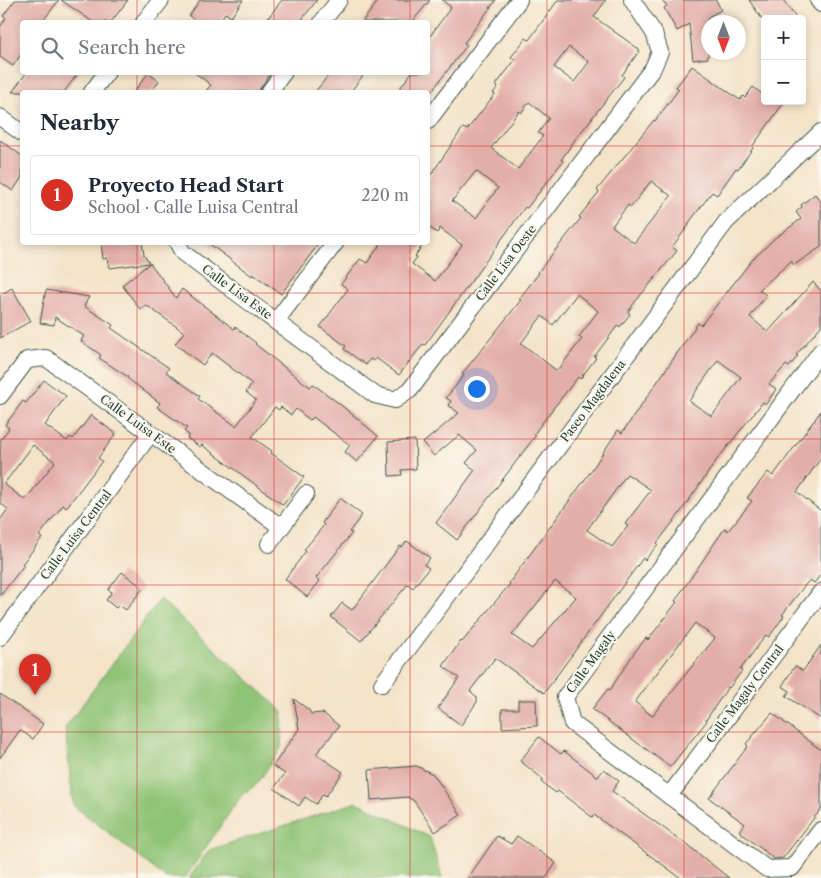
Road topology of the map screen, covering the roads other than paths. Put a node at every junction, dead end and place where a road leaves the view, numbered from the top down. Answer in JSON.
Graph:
{"nodes":[{"id":1,"x":161,"y":0,"type":"edge"},
{"id":2,"x":339,"y":0,"type":"edge"},
{"id":3,"x":519,"y":0,"type":"edge"},
{"id":4,"x":632,"y":0,"type":"edge"},
{"id":5,"x":818,"y":0,"type":"edge"},
{"id":6,"x":821,"y":4,"type":"edge"},
{"id":7,"x":146,"y":20,"type":"edge"},
{"id":8,"x":324,"y":20,"type":"edge"},
{"id":9,"x":105,"y":75,"type":"edge"},
{"id":10,"x":282,"y":75,"type":"edge"},
{"id":11,"x":94,"y":90,"type":"edge"},
{"id":12,"x":270,"y":90,"type":"edge"},
{"id":13,"x":0,"y":117,"type":"edge"},
{"id":14,"x":430,"y":118,"type":"edge"},
{"id":15,"x":20,"y":132,"type":"edge"},
{"id":16,"x":821,"y":132,"type":"edge"},
{"id":17,"x":179,"y":245,"type":"edge"},
{"id":18,"x":334,"y":245,"type":"edge"},
{"id":19,"x":276,"y":321,"type":"junction"},
{"id":20,"x":821,"y":351,"type":"edge"},
{"id":21,"x":0,"y":396,"type":"edge"},
{"id":22,"x":151,"y":433,"type":"junction"},
{"id":23,"x":306,"y":494,"type":"dead end"},
{"id":24,"x":281,"y":527,"type":"junction"},
{"id":25,"x":269,"y":544,"type":"dead end"},
{"id":26,"x":821,"y":592,"type":"edge"},
{"id":27,"x":0,"y":637,"type":"edge"},
{"id":28,"x":382,"y":684,"type":"dead end"},
{"id":29,"x":669,"y":796,"type":"junction"},
{"id":30,"x":821,"y":830,"type":"edge"}],
"edges":[{"from":1,"to":7,"type":"street"},
{"from":2,"to":8,"type":"street"},
{"from":3,"to":14,"type":"street"},
{"from":4,"to":19,"type":"street","name":"Calle Lisa Oeste"},
{"from":5,"to":6,"type":"street"},
{"from":9,"to":11,"type":"street"},
{"from":10,"to":12,"type":"street"},
{"from":13,"to":15,"type":"street"},
{"from":16,"to":28,"type":"street","name":"Paseo Magdalena"},
{"from":17,"to":19,"type":"street","name":"Calle Lisa Este"},
{"from":18,"to":19,"type":"street"},
{"from":20,"to":29,"type":"street","name":"Calle Magaly"},
{"from":21,"to":22,"type":"street","name":"Calle Luisa Este"},
{"from":22,"to":24,"type":"street","name":"Calle Luisa Este"},
{"from":22,"to":27,"type":"street","name":"Calle Luisa Central"},
{"from":23,"to":24,"type":"street"},
{"from":24,"to":25,"type":"street"},
{"from":26,"to":29,"type":"street","name":"Calle Magaly Central"},
{"from":29,"to":30,"type":"street","name":"Calle Magaly"}]}
